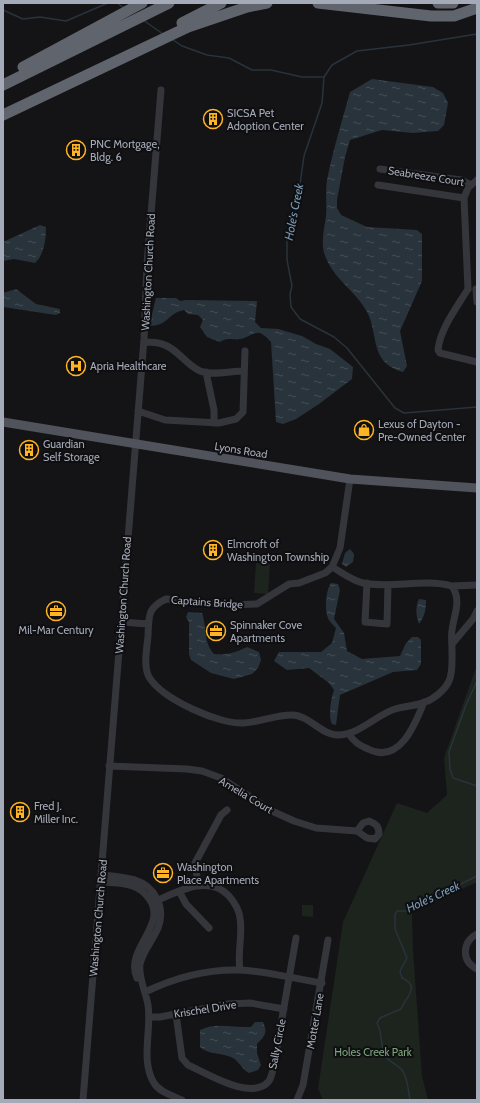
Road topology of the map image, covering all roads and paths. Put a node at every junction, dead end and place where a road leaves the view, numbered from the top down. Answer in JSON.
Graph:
{"nodes":[{"id":1,"x":142,"y":3,"type":"edge"},
{"id":2,"x":169,"y":3,"type":"edge"},
{"id":3,"x":221,"y":3,"type":"edge"},
{"id":4,"x":267,"y":3,"type":"edge"},
{"id":5,"x":318,"y":3,"type":"edge"},
{"id":6,"x":438,"y":3,"type":"edge"},
{"id":7,"x":453,"y":3,"type":"edge"},
{"id":8,"x":477,"y":8,"type":"edge"},
{"id":9,"x":102,"y":67,"type":"junction"},
{"id":10,"x":3,"y":78,"type":"edge"},
{"id":11,"x":3,"y":85,"type":"edge"},
{"id":12,"x":161,"y":90,"type":"dead end"},
{"id":13,"x":3,"y":115,"type":"edge"},
{"id":14,"x":380,"y":169,"type":"dead end"},
{"id":15,"x":474,"y":182,"type":"edge"},
{"id":16,"x":378,"y":185,"type":"dead end"},
{"id":17,"x":464,"y":198,"type":"junction"},
{"id":18,"x":468,"y":289,"type":"junction"},
{"id":19,"x":477,"y":291,"type":"edge"},
{"id":20,"x":477,"y":302,"type":"edge"},
{"id":21,"x":144,"y":342,"type":"junction"},
{"id":22,"x":245,"y":351,"type":"dead end"},
{"id":23,"x":477,"y":362,"type":"edge"},
{"id":24,"x":244,"y":371,"type":"junction"},
{"id":25,"x":206,"y":372,"type":"junction"},
{"id":26,"x":138,"y":412,"type":"junction"},
{"id":27,"x":3,"y":422,"type":"edge"},
{"id":28,"x":214,"y":423,"type":"junction"},
{"id":29,"x":135,"y":445,"type":"junction"},
{"id":30,"x":350,"y":480,"type":"junction"},
{"id":31,"x":477,"y":488,"type":"edge"},
{"id":32,"x":332,"y":567,"type":"junction"},
{"id":33,"x":367,"y":583,"type":"junction"},
{"id":34,"x":388,"y":585,"type":"junction"},
{"id":35,"x":452,"y":586,"type":"junction"},
{"id":36,"x":477,"y":586,"type":"edge"},
{"id":37,"x":477,"y":611,"type":"edge"},
{"id":38,"x":122,"y":622,"type":"junction"},
{"id":39,"x":148,"y":624,"type":"junction"},
{"id":40,"x":452,"y":644,"type":"junction"},
{"id":41,"x":424,"y":702,"type":"junction"},
{"id":42,"x":349,"y":734,"type":"junction"},
{"id":43,"x":110,"y":766,"type":"junction"},
{"id":44,"x":227,"y":810,"type":"dead end"},
{"id":45,"x":357,"y":831,"type":"dead end"},
{"id":46,"x":101,"y":878,"type":"junction"},
{"id":47,"x":198,"y":885,"type":"junction"},
{"id":48,"x":179,"y":891,"type":"junction"},
{"id":49,"x":155,"y":902,"type":"junction"},
{"id":50,"x":209,"y":928,"type":"dead end"},
{"id":51,"x":477,"y":934,"type":"edge"},
{"id":52,"x":296,"y":938,"type":"dead end"},
{"id":53,"x":328,"y":940,"type":"dead end"},
{"id":54,"x":477,"y":969,"type":"edge"},
{"id":55,"x":240,"y":970,"type":"junction"},
{"id":56,"x":290,"y":978,"type":"junction"},
{"id":57,"x":322,"y":983,"type":"junction"},
{"id":58,"x":145,"y":992,"type":"junction"},
{"id":59,"x":284,"y":1009,"type":"junction"},
{"id":60,"x":176,"y":1014,"type":"junction"},
{"id":61,"x":149,"y":1017,"type":"junction"},
{"id":62,"x":84,"y":1100,"type":"edge"},
{"id":63,"x":182,"y":1100,"type":"edge"},
{"id":64,"x":297,"y":1100,"type":"edge"}],
"edges":[{"from":1,"to":10,"type":"highway"},
{"from":2,"to":11,"type":"highway"},
{"from":3,"to":9,"type":"highway"},
{"from":4,"to":9,"type":"highway"},
{"from":5,"to":8,"type":"highway"},
{"from":6,"to":7,"type":"highway"},
{"from":9,"to":13,"type":"highway"},
{"from":12,"to":21,"type":"street","name":"Washington Church Road"},
{"from":14,"to":15,"type":"street","name":"Seabreeze Court"},
{"from":15,"to":17,"type":"street"},
{"from":16,"to":17,"type":"street","name":"Seabreeze Court"},
{"from":17,"to":18,"type":"street"},
{"from":18,"to":19,"type":"street"},
{"from":18,"to":23,"type":"street"},
{"from":19,"to":20,"type":"street"},
{"from":21,"to":25,"type":"street"},
{"from":21,"to":26,"type":"street","name":"Washington Church Road"},
{"from":22,"to":24,"type":"street"},
{"from":24,"to":25,"type":"street"},
{"from":24,"to":28,"type":"street"},
{"from":25,"to":28,"type":"street"},
{"from":26,"to":28,"type":"street"},
{"from":26,"to":29,"type":"street","name":"Washington Church Road"},
{"from":27,"to":29,"type":"main road","name":"Lyons Road"},
{"from":29,"to":30,"type":"main road","name":"Lyons Road"},
{"from":29,"to":38,"type":"street","name":"Washington Church Road"},
{"from":30,"to":31,"type":"main road","name":"Lyons Road"},
{"from":30,"to":32,"type":"street"},
{"from":32,"to":33,"type":"street"},
{"from":32,"to":39,"type":"street","name":"Captains Bridge"},
{"from":33,"to":34,"type":"street"},
{"from":33,"to":34,"type":"street"},
{"from":34,"to":35,"type":"street"},
{"from":35,"to":36,"type":"street"},
{"from":35,"to":40,"type":"street"},
{"from":37,"to":40,"type":"street"},
{"from":38,"to":39,"type":"street"},
{"from":38,"to":43,"type":"street","name":"Washington Church Road"},
{"from":39,"to":42,"type":"street","name":"Captains Bridge"},
{"from":40,"to":41,"type":"street"},
{"from":41,"to":42,"type":"street"},
{"from":41,"to":42,"type":"street"},
{"from":43,"to":45,"type":"street","name":"Amelia Court"},
{"from":43,"to":46,"type":"street","name":"Washington Church Road"},
{"from":44,"to":47,"type":"street"},
{"from":46,"to":49,"type":"street"},
{"from":46,"to":62,"type":"street","name":"Washington Church Road"},
{"from":47,"to":48,"type":"street"},
{"from":47,"to":55,"type":"street"},
{"from":48,"to":49,"type":"street"},
{"from":48,"to":50,"type":"street"},
{"from":49,"to":58,"type":"street"},
{"from":51,"to":54,"type":"street"},
{"from":52,"to":56,"type":"street","name":"Sally Circle"},
{"from":53,"to":57,"type":"street","name":"Motter Lane"},
{"from":55,"to":56,"type":"street"},
{"from":55,"to":58,"type":"street"},
{"from":56,"to":57,"type":"street"},
{"from":56,"to":59,"type":"street","name":"Sally Circle"},
{"from":57,"to":64,"type":"street","name":"Motter Lane"},
{"from":58,"to":61,"type":"street"},
{"from":59,"to":60,"type":"street","name":"Krischel Drive"},
{"from":59,"to":60,"type":"street","name":"Sally Circle"},
{"from":60,"to":61,"type":"street","name":"Krischel Drive"},
{"from":61,"to":63,"type":"street"}]}
